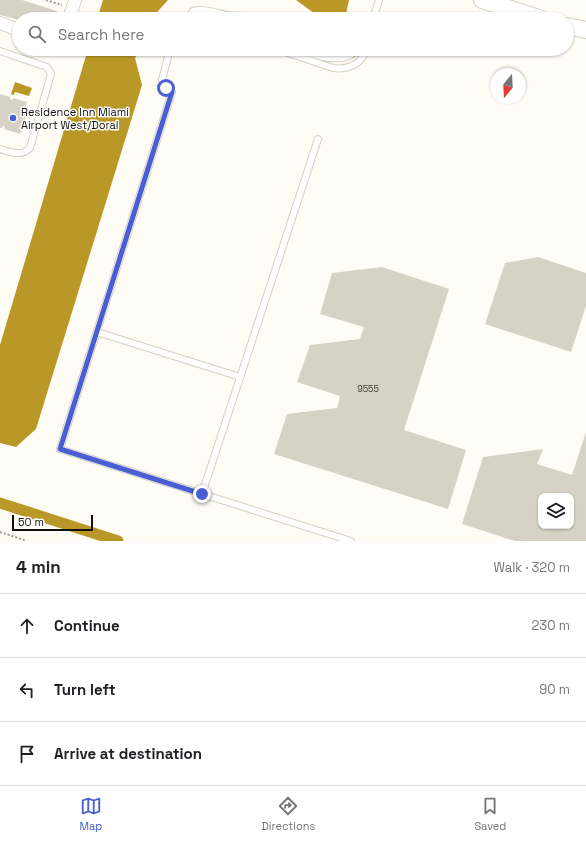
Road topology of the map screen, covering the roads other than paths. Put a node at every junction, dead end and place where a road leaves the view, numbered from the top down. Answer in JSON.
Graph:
{"nodes":[{"id":1,"x":379,"y":0,"type":"edge"},
{"id":2,"x":482,"y":0,"type":"edge"},
{"id":3,"x":192,"y":12,"type":"edge"},
{"id":4,"x":214,"y":12,"type":"edge"},
{"id":5,"x":375,"y":12,"type":"edge"},
{"id":6,"x":520,"y":12,"type":"edge"},
{"id":7,"x":0,"y":23,"type":"edge"},
{"id":8,"x":12,"y":27,"type":"edge"},
{"id":9,"x":574,"y":27,"type":"edge"},
{"id":10,"x":586,"y":30,"type":"edge"},
{"id":11,"x":0,"y":51,"type":"edge"},
{"id":12,"x":12,"y":55,"type":"edge"},
{"id":13,"x":15,"y":56,"type":"edge"},
{"id":14,"x":168,"y":56,"type":"edge"},
{"id":15,"x":297,"y":56,"type":"edge"},
{"id":16,"x":322,"y":56,"type":"edge"},
{"id":17,"x":331,"y":56,"type":"edge"},
{"id":18,"x":350,"y":56,"type":"edge"},
{"id":19,"x":364,"y":56,"type":"edge"},
{"id":20,"x":334,"y":58,"type":"junction"},
{"id":21,"x":318,"y":139,"type":"dead end"},
{"id":22,"x":0,"y":149,"type":"edge"},
{"id":23,"x":97,"y":332,"type":"junction"},
{"id":24,"x":240,"y":377,"type":"junction"},
{"id":25,"x":202,"y":494,"type":"junction"},
{"id":26,"x":351,"y":541,"type":"edge"}],
"edges":[{"from":1,"to":5,"type":"lane"},
{"from":2,"to":6,"type":"street"},
{"from":3,"to":4,"type":"lane"},
{"from":7,"to":8,"type":"street"},
{"from":9,"to":10,"type":"street"},
{"from":11,"to":12,"type":"lane"},
{"from":13,"to":22,"type":"lane"},
{"from":14,"to":23,"type":"lane"},
{"from":15,"to":19,"type":"lane"},
{"from":16,"to":20,"type":"lane"},
{"from":17,"to":20,"type":"lane"},
{"from":18,"to":20,"type":"lane"},
{"from":21,"to":24,"type":"lane"},
{"from":23,"to":24,"type":"lane"},
{"from":23,"to":25,"type":"lane"},
{"from":24,"to":25,"type":"lane"},
{"from":25,"to":26,"type":"lane"}]}
